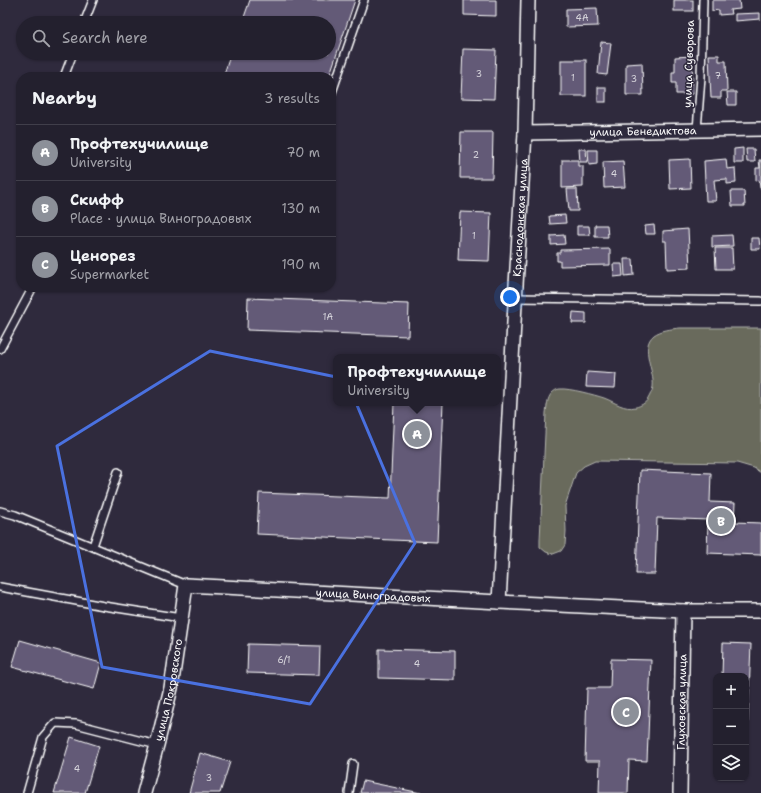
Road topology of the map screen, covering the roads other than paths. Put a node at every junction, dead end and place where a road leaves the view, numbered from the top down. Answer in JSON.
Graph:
{"nodes":[{"id":1,"x":93,"y":0,"type":"edge"},
{"id":2,"x":364,"y":0,"type":"edge"},
{"id":3,"x":528,"y":0,"type":"edge"},
{"id":4,"x":702,"y":0,"type":"edge"},
{"id":5,"x":87,"y":16,"type":"edge"},
{"id":6,"x":70,"y":60,"type":"edge"},
{"id":7,"x":66,"y":72,"type":"edge"},
{"id":8,"x":336,"y":81,"type":"edge"},
{"id":9,"x":761,"y":129,"type":"edge"},
{"id":10,"x":697,"y":130,"type":"junction"},
{"id":11,"x":525,"y":133,"type":"junction"},
{"id":12,"x":29,"y":292,"type":"edge"},
{"id":13,"x":515,"y":298,"type":"junction"},
{"id":14,"x":761,"y":302,"type":"edge"},
{"id":15,"x":0,"y":349,"type":"edge"},
{"id":16,"x":118,"y":472,"type":"dead end"},
{"id":17,"x":0,"y":511,"type":"edge"},
{"id":18,"x":93,"y":546,"type":"junction"},
{"id":19,"x":186,"y":585,"type":"junction"},
{"id":20,"x":0,"y":587,"type":"edge"},
{"id":21,"x":499,"y":602,"type":"junction"},
{"id":22,"x":683,"y":611,"type":"junction"},
{"id":23,"x":761,"y":611,"type":"edge"},
{"id":24,"x":181,"y":618,"type":"junction"},
{"id":25,"x":157,"y":744,"type":"junction"},
{"id":26,"x":353,"y":764,"type":"dead end"},
{"id":27,"x":27,"y":793,"type":"edge"},
{"id":28,"x":144,"y":793,"type":"edge"},
{"id":29,"x":350,"y":793,"type":"edge"},
{"id":30,"x":680,"y":793,"type":"edge"}],
"edges":[{"from":1,"to":5,"type":"lane"},
{"from":2,"to":8,"type":"lane"},
{"from":3,"to":11,"type":"street","name":"Краснодонская улица"},
{"from":4,"to":10,"type":"lane","name":"улица Суворова"},
{"from":6,"to":7,"type":"lane"},
{"from":9,"to":10,"type":"street","name":"улица Бенедиктова"},
{"from":10,"to":11,"type":"street","name":"улица Бенедиктова"},
{"from":11,"to":13,"type":"street","name":"Краснодонская улица"},
{"from":12,"to":15,"type":"lane"},
{"from":13,"to":14,"type":"lane"},
{"from":13,"to":21,"type":"street","name":"Краснодонская улица"},
{"from":16,"to":18,"type":"lane"},
{"from":17,"to":18,"type":"lane","name":"улица Виноградовых"},
{"from":18,"to":19,"type":"lane","name":"улица Виноградовых"},
{"from":19,"to":21,"type":"street","name":"улица Виноградовых"},
{"from":19,"to":24,"type":"street","name":"улица Покровского"},
{"from":20,"to":24,"type":"lane"},
{"from":21,"to":22,"type":"street","name":"улица Виноградовых"},
{"from":22,"to":23,"type":"street","name":"улица Виноградовых"},
{"from":22,"to":30,"type":"street","name":"Глуховская улица"},
{"from":24,"to":25,"type":"street","name":"улица Покровского"},
{"from":25,"to":27,"type":"lane"},
{"from":25,"to":28,"type":"street","name":"улица Покровского"},
{"from":26,"to":29,"type":"lane"}]}
